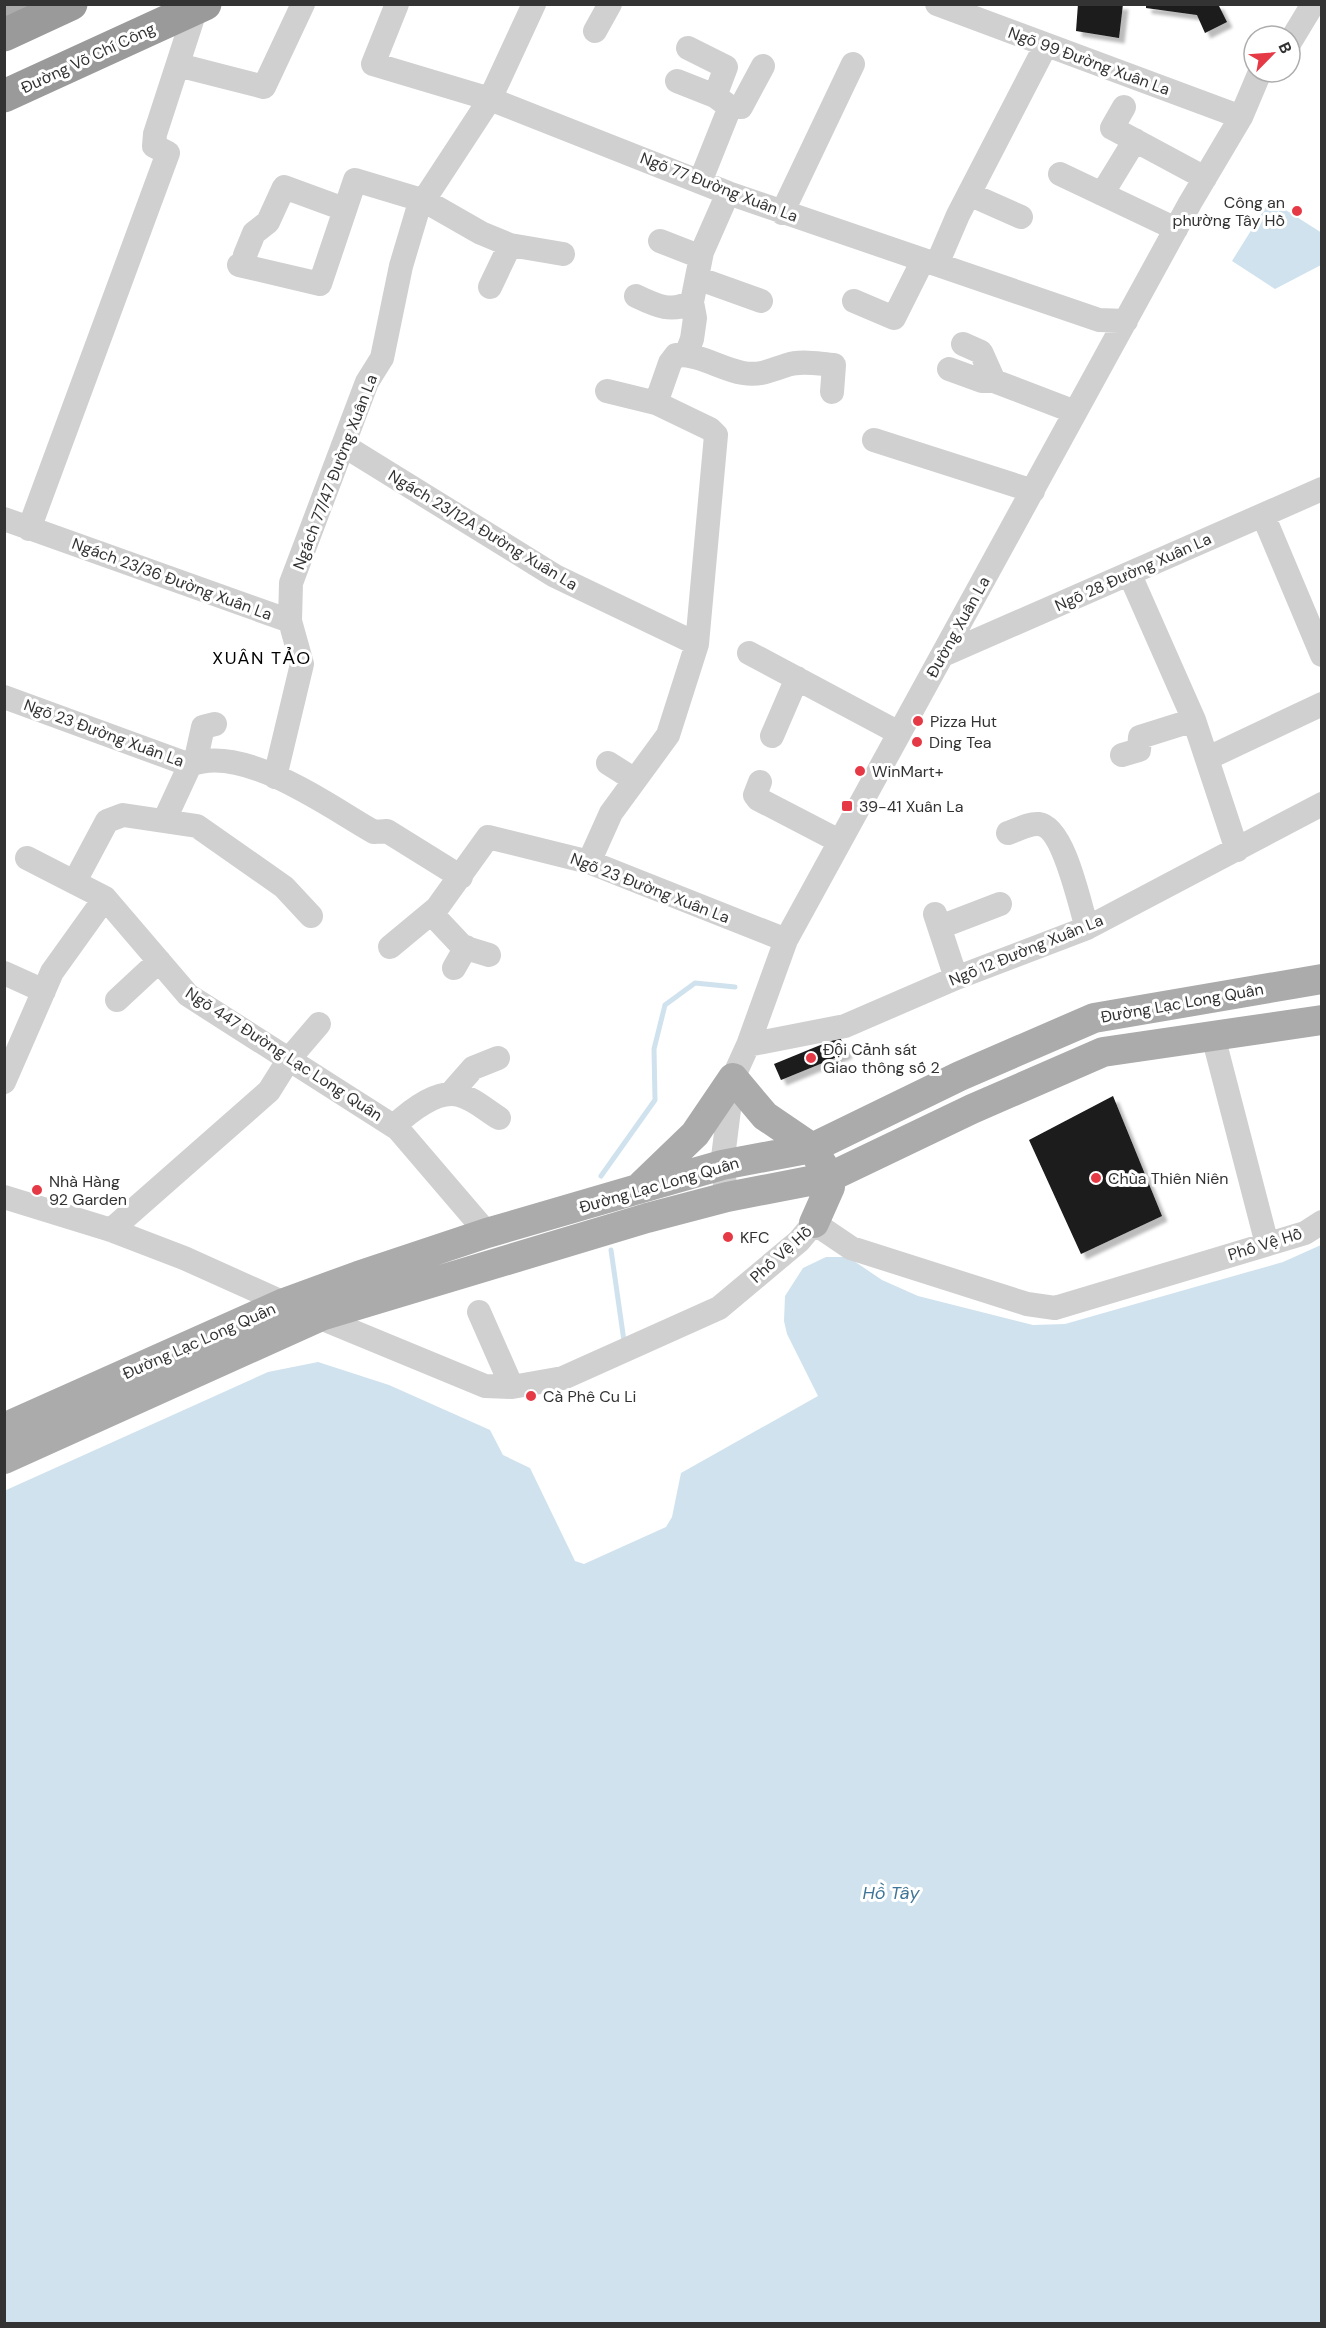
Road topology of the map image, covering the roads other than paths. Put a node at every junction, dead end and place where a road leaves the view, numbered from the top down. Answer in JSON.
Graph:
{"nodes":[{"id":1,"x":23,"y":4,"type":"edge"},
{"id":2,"x":71,"y":4,"type":"edge"},
{"id":3,"x":303,"y":4,"type":"edge"},
{"id":4,"x":397,"y":4,"type":"edge"},
{"id":5,"x":534,"y":4,"type":"edge"},
{"id":6,"x":610,"y":4,"type":"edge"},
{"id":7,"x":937,"y":4,"type":"edge"},
{"id":8,"x":1296,"y":4,"type":"edge"},
{"id":9,"x":1314,"y":4,"type":"edge"},
{"id":10,"x":200,"y":6,"type":"edge"},
{"id":11,"x":4,"y":13,"type":"edge"},
{"id":12,"x":1284,"y":24,"type":"edge"},
{"id":13,"x":1301,"y":24,"type":"edge"},
{"id":14,"x":595,"y":31,"type":"dead end"},
{"id":15,"x":4,"y":35,"type":"edge"},
{"id":16,"x":1046,"y":45,"type":"junction"},
{"id":17,"x":688,"y":48,"type":"dead end"},
{"id":18,"x":853,"y":64,"type":"dead end"},
{"id":19,"x":178,"y":65,"type":"junction"},
{"id":20,"x":749,"y":72,"type":"dead end"},
{"id":21,"x":677,"y":81,"type":"dead end"},
{"id":22,"x":1258,"y":84,"type":"edge"},
{"id":23,"x":4,"y":96,"type":"edge"},
{"id":24,"x":490,"y":99,"type":"junction"},
{"id":25,"x":722,"y":101,"type":"junction"},
{"id":26,"x":1124,"y":108,"type":"dead end"},
{"id":27,"x":1241,"y":117,"type":"junction"},
{"id":28,"x":1135,"y":140,"type":"junction"},
{"id":29,"x":1060,"y":174,"type":"dead end"},
{"id":30,"x":1205,"y":178,"type":"junction"},
{"id":31,"x":700,"y":182,"type":"junction"},
{"id":32,"x":728,"y":193,"type":"junction"},
{"id":33,"x":969,"y":194,"type":"junction"},
{"id":34,"x":1102,"y":194,"type":"junction"},
{"id":35,"x":426,"y":201,"type":"junction"},
{"id":36,"x":344,"y":209,"type":"junction"},
{"id":37,"x":782,"y":213,"type":"junction"},
{"id":38,"x":1021,"y":217,"type":"dead end"},
{"id":39,"x":1176,"y":229,"type":"junction"},
{"id":40,"x":660,"y":241,"type":"dead end"},
{"id":41,"x":510,"y":245,"type":"junction"},
{"id":42,"x":563,"y":254,"type":"dead end"},
{"id":43,"x":930,"y":262,"type":"junction"},
{"id":44,"x":699,"y":268,"type":"junction"},
{"id":45,"x":490,"y":287,"type":"dead end"},
{"id":46,"x":636,"y":296,"type":"dead end"},
{"id":47,"x":760,"y":300,"type":"dead end"},
{"id":48,"x":854,"y":301,"type":"dead end"},
{"id":49,"x":692,"y":302,"type":"junction"},
{"id":50,"x":1126,"y":321,"type":"junction"},
{"id":51,"x":963,"y":344,"type":"dead end"},
{"id":52,"x":686,"y":355,"type":"junction"},
{"id":53,"x":949,"y":369,"type":"dead end"},
{"id":54,"x":994,"y":381,"type":"junction"},
{"id":55,"x":607,"y":391,"type":"dead end"},
{"id":56,"x":832,"y":392,"type":"dead end"},
{"id":57,"x":656,"y":403,"type":"junction"},
{"id":58,"x":1075,"y":412,"type":"junction"},
{"id":59,"x":874,"y":440,"type":"dead end"},
{"id":60,"x":343,"y":446,"type":"junction"},
{"id":61,"x":1322,"y":489,"type":"edge"},
{"id":62,"x":1034,"y":491,"type":"junction"},
{"id":63,"x":1263,"y":515,"type":"junction"},
{"id":64,"x":4,"y":519,"type":"edge"},
{"id":65,"x":29,"y":529,"type":"junction"},
{"id":66,"x":1130,"y":575,"type":"junction"},
{"id":67,"x":290,"y":621,"type":"junction"},
{"id":68,"x":1319,"y":642,"type":"edge"},
{"id":69,"x":697,"y":644,"type":"junction"},
{"id":70,"x":749,"y":653,"type":"dead end"},
{"id":71,"x":943,"y":655,"type":"junction"},
{"id":72,"x":797,"y":678,"type":"junction"},
{"id":73,"x":4,"y":697,"type":"edge"},
{"id":74,"x":1322,"y":704,"type":"edge"},
{"id":75,"x":1194,"y":720,"type":"junction"},
{"id":76,"x":215,"y":724,"type":"dead end"},
{"id":77,"x":899,"y":733,"type":"junction"},
{"id":78,"x":772,"y":735,"type":"dead end"},
{"id":79,"x":1122,"y":755,"type":"dead end"},
{"id":80,"x":1208,"y":758,"type":"junction"},
{"id":81,"x":608,"y":763,"type":"dead end"},
{"id":82,"x":192,"y":764,"type":"junction"},
{"id":83,"x":275,"y":777,"type":"junction"},
{"id":84,"x":635,"y":780,"type":"junction"},
{"id":85,"x":760,"y":782,"type":"dead end"},
{"id":86,"x":1322,"y":804,"type":"edge"},
{"id":87,"x":165,"y":819,"type":"junction"},
{"id":88,"x":1008,"y":833,"type":"dead end"},
{"id":89,"x":839,"y":841,"type":"junction"},
{"id":90,"x":1237,"y":850,"type":"junction"},
{"id":91,"x":27,"y":858,"type":"dead end"},
{"id":92,"x":589,"y":862,"type":"junction"},
{"id":93,"x":461,"y":877,"type":"junction"},
{"id":94,"x":75,"y":881,"type":"junction"},
{"id":95,"x":105,"y":898,"type":"junction"},
{"id":96,"x":1000,"y":904,"type":"dead end"},
{"id":97,"x":431,"y":913,"type":"junction"},
{"id":98,"x":311,"y":916,"type":"dead end"},
{"id":99,"x":1087,"y":928,"type":"junction"},
{"id":100,"x":786,"y":940,"type":"junction"},
{"id":101,"x":390,"y":947,"type":"dead end"},
{"id":102,"x":466,"y":948,"type":"junction"},
{"id":103,"x":489,"y":955,"type":"dead end"},
{"id":104,"x":159,"y":961,"type":"junction"},
{"id":105,"x":454,"y":968,"type":"dead end"},
{"id":106,"x":4,"y":973,"type":"edge"},
{"id":107,"x":956,"y":978,"type":"junction"},
{"id":108,"x":1322,"y":979,"type":"edge"},
{"id":109,"x":44,"y":991,"type":"junction"},
{"id":110,"x":117,"y":1000,"type":"dead end"},
{"id":111,"x":1322,"y":1020,"type":"edge"},
{"id":112,"x":319,"y":1024,"type":"dead end"},
{"id":113,"x":1213,"y":1036,"type":"junction"},
{"id":114,"x":748,"y":1045,"type":"junction"},
{"id":115,"x":498,"y":1058,"type":"dead end"},
{"id":116,"x":289,"y":1059,"type":"junction"},
{"id":117,"x":733,"y":1078,"type":"junction"},
{"id":118,"x":4,"y":1082,"type":"edge"},
{"id":119,"x":451,"y":1094,"type":"junction"},
{"id":120,"x":499,"y":1118,"type":"dead end"},
{"id":121,"x":394,"y":1126,"type":"junction"},
{"id":122,"x":812,"y":1148,"type":"junction"},
{"id":123,"x":722,"y":1165,"type":"junction"},
{"id":124,"x":830,"y":1177,"type":"junction"},
{"id":125,"x":638,"y":1189,"type":"junction"},
{"id":126,"x":4,"y":1197,"type":"edge"},
{"id":127,"x":727,"y":1197,"type":"junction"},
{"id":128,"x":814,"y":1222,"type":"junction"},
{"id":129,"x":1322,"y":1222,"type":"edge"},
{"id":130,"x":111,"y":1230,"type":"junction"},
{"id":131,"x":487,"y":1233,"type":"junction"},
{"id":132,"x":1267,"y":1244,"type":"junction"},
{"id":133,"x":284,"y":1303,"type":"junction"},
{"id":134,"x":479,"y":1312,"type":"dead end"},
{"id":135,"x":321,"y":1316,"type":"junction"},
{"id":136,"x":512,"y":1387,"type":"junction"},
{"id":137,"x":4,"y":1428,"type":"edge"},
{"id":138,"x":4,"y":1459,"type":"edge"}],
"edges":[{"from":1,"to":11,"type":"main road"},
{"from":2,"to":15,"type":"highway"},
{"from":3,"to":19,"type":"street"},
{"from":4,"to":24,"type":"street","name":"Ngõ 77 Đường Xuân La"},
{"from":5,"to":24,"type":"street","name":"Ngách 77/47 Đường Xuân La"},
{"from":6,"to":14,"type":"street"},
{"from":7,"to":16,"type":"street","name":"Ngõ 99 Đường Xuân La"},
{"from":8,"to":12,"type":"street"},
{"from":9,"to":13,"type":"street"},
{"from":10,"to":19,"type":"street"},
{"from":10,"to":23,"type":"highway","name":"Đường Võ Chí Công"},
{"from":16,"to":27,"type":"street","name":"Ngõ 99 Đường Xuân La"},
{"from":16,"to":33,"type":"street"},
{"from":17,"to":25,"type":"street"},
{"from":18,"to":37,"type":"street"},
{"from":19,"to":65,"type":"street"},
{"from":20,"to":25,"type":"street"},
{"from":21,"to":25,"type":"street"},
{"from":22,"to":27,"type":"street","name":"Đường Xuân La"},
{"from":24,"to":31,"type":"street","name":"Ngõ 77 Đường Xuân La"},
{"from":24,"to":35,"type":"street","name":"Ngách 77/47 Đường Xuân La"},
{"from":25,"to":31,"type":"street"},
{"from":26,"to":28,"type":"street"},
{"from":27,"to":30,"type":"street","name":"Đường Xuân La"},
{"from":28,"to":30,"type":"street"},
{"from":28,"to":34,"type":"street"},
{"from":29,"to":34,"type":"street"},
{"from":30,"to":39,"type":"street","name":"Đường Xuân La"},
{"from":31,"to":32,"type":"street","name":"Ngõ 77 Đường Xuân La"},
{"from":32,"to":37,"type":"street","name":"Ngõ 77 Đường Xuân La"},
{"from":32,"to":44,"type":"street"},
{"from":33,"to":38,"type":"street"},
{"from":33,"to":43,"type":"street"},
{"from":34,"to":39,"type":"street"},
{"from":35,"to":36,"type":"street"},
{"from":35,"to":41,"type":"street"},
{"from":35,"to":60,"type":"street","name":"Ngách 77/47 Đường Xuân La"},
{"from":36,"to":36,"type":"street"},
{"from":37,"to":43,"type":"street","name":"Ngõ 77 Đường Xuân La"},
{"from":39,"to":50,"type":"street","name":"Đường Xuân La"},
{"from":40,"to":44,"type":"street"},
{"from":41,"to":42,"type":"street"},
{"from":41,"to":45,"type":"street"},
{"from":43,"to":48,"type":"street"},
{"from":43,"to":50,"type":"street","name":"Ngõ 77 Đường Xuân La"},
{"from":44,"to":47,"type":"street"},
{"from":44,"to":49,"type":"street"},
{"from":46,"to":49,"type":"street"},
{"from":49,"to":52,"type":"street"},
{"from":50,"to":58,"type":"street","name":"Đường Xuân La"},
{"from":51,"to":54,"type":"street"},
{"from":52,"to":56,"type":"street"},
{"from":52,"to":57,"type":"street"},
{"from":53,"to":54,"type":"street"},
{"from":54,"to":58,"type":"street"},
{"from":55,"to":57,"type":"street"},
{"from":57,"to":69,"type":"street"},
{"from":58,"to":62,"type":"street","name":"Đường Xuân La"},
{"from":59,"to":62,"type":"street"},
{"from":60,"to":67,"type":"street","name":"Ngách 77/47 Đường Xuân La"},
{"from":60,"to":69,"type":"street","name":"Ngách 23/12A Đường Xuân La"},
{"from":61,"to":63,"type":"street","name":"Ngõ 28 Đường Xuân La"},
{"from":62,"to":71,"type":"street","name":"Đường Xuân La"},
{"from":63,"to":66,"type":"street","name":"Ngõ 28 Đường Xuân La"},
{"from":63,"to":68,"type":"street"},
{"from":64,"to":65,"type":"street","name":"Ngách 23/36 Đường Xuân La"},
{"from":65,"to":67,"type":"street","name":"Ngách 23/36 Đường Xuân La"},
{"from":66,"to":71,"type":"street","name":"Ngõ 28 Đường Xuân La"},
{"from":66,"to":75,"type":"street"},
{"from":67,"to":83,"type":"street","name":"Ngách 23/36 Đường Xuân La"},
{"from":69,"to":84,"type":"street"},
{"from":70,"to":72,"type":"street"},
{"from":71,"to":77,"type":"street","name":"Đường Xuân La"},
{"from":72,"to":77,"type":"street"},
{"from":72,"to":78,"type":"street"},
{"from":73,"to":82,"type":"street","name":"Ngõ 23 Đường Xuân La"},
{"from":74,"to":80,"type":"street"},
{"from":75,"to":79,"type":"street"},
{"from":75,"to":80,"type":"street"},
{"from":76,"to":82,"type":"street"},
{"from":77,"to":89,"type":"street","name":"Đường Xuân La"},
{"from":80,"to":90,"type":"street"},
{"from":81,"to":84,"type":"street"},
{"from":82,"to":83,"type":"street","name":"Ngõ 23 Đường Xuân La"},
{"from":82,"to":87,"type":"street"},
{"from":83,"to":93,"type":"street","name":"Ngõ 23 Đường Xuân La"},
{"from":84,"to":92,"type":"street"},
{"from":85,"to":89,"type":"street"},
{"from":86,"to":90,"type":"street","name":"Ngõ 12 Đường Xuân La"},
{"from":87,"to":94,"type":"street"},
{"from":87,"to":98,"type":"street"},
{"from":88,"to":99,"type":"street"},
{"from":89,"to":100,"type":"street","name":"Đường Xuân La"},
{"from":90,"to":99,"type":"street","name":"Ngõ 12 Đường Xuân La"},
{"from":91,"to":94,"type":"street","name":"Ngõ 447 Đường Lạc Long Quân"},
{"from":92,"to":93,"type":"street","name":"Ngõ 23 Đường Xuân La"},
{"from":92,"to":100,"type":"street","name":"Ngõ 23 Đường Xuân La"},
{"from":93,"to":97,"type":"street","name":"Ngõ 23 Đường Xuân La"},
{"from":94,"to":95,"type":"street","name":"Ngõ 447 Đường Lạc Long Quân"},
{"from":95,"to":104,"type":"street","name":"Ngõ 447 Đường Lạc Long Quân"},
{"from":95,"to":109,"type":"street"},
{"from":96,"to":107,"type":"street"},
{"from":97,"to":101,"type":"street","name":"Ngõ 23 Đường Xuân La"},
{"from":97,"to":102,"type":"street"},
{"from":99,"to":107,"type":"street","name":"Ngõ 12 Đường Xuân La"},
{"from":100,"to":114,"type":"street","name":"Đường Xuân La"},
{"from":102,"to":103,"type":"street"},
{"from":102,"to":105,"type":"street"},
{"from":104,"to":110,"type":"street"},
{"from":104,"to":116,"type":"street","name":"Ngõ 447 Đường Lạc Long Quân"},
{"from":106,"to":109,"type":"street"},
{"from":107,"to":114,"type":"street","name":"Ngõ 12 Đường Xuân La"},
{"from":108,"to":122,"type":"main road","name":"Đường Lạc Long Quân"},
{"from":109,"to":118,"type":"street"},
{"from":111,"to":113,"type":"main road","name":"Đường Lạc Long Quân"},
{"from":112,"to":116,"type":"street"},
{"from":113,"to":124,"type":"main road","name":"Đường Lạc Long Quân"},
{"from":113,"to":132,"type":"street"},
{"from":114,"to":117,"type":"street","name":"Đường Xuân La"},
{"from":115,"to":119,"type":"street"},
{"from":116,"to":121,"type":"street","name":"Ngõ 447 Đường Lạc Long Quân"},
{"from":116,"to":130,"type":"street"},
{"from":117,"to":122,"type":"main road"},
{"from":117,"to":123,"type":"street","name":"Đường Xuân La"},
{"from":117,"to":125,"type":"main road"},
{"from":119,"to":120,"type":"street"},
{"from":119,"to":121,"type":"street"},
{"from":121,"to":131,"type":"street","name":"Ngõ 447 Đường Lạc Long Quân"},
{"from":122,"to":123,"type":"main road","name":"Đường Lạc Long Quân"},
{"from":122,"to":124,"type":"main road"},
{"from":123,"to":125,"type":"main road","name":"Đường Lạc Long Quân"},
{"from":123,"to":127,"type":"street","name":"Đường Xuân La"},
{"from":124,"to":127,"type":"main road","name":"Đường Lạc Long Quân"},
{"from":124,"to":128,"type":"main road"},
{"from":125,"to":131,"type":"main road","name":"Đường Lạc Long Quân"},
{"from":126,"to":130,"type":"street","name":"Phố Vệ Hồ"},
{"from":127,"to":135,"type":"main road","name":"Đường Lạc Long Quân"},
{"from":128,"to":132,"type":"street","name":"Phố Vệ Hồ"},
{"from":128,"to":136,"type":"street","name":"Phố Vệ Hồ"},
{"from":129,"to":132,"type":"street","name":"Phố Vệ Hồ"},
{"from":130,"to":133,"type":"street","name":"Phố Vệ Hồ"},
{"from":131,"to":133,"type":"main road","name":"Đường Lạc Long Quân"},
{"from":133,"to":135,"type":"street","name":"Phố Vệ Hồ"},
{"from":133,"to":137,"type":"main road","name":"Đường Lạc Long Quân"},
{"from":134,"to":136,"type":"street"},
{"from":135,"to":136,"type":"street","name":"Phố Vệ Hồ"},
{"from":135,"to":138,"type":"main road","name":"Đường Lạc Long Quân"}]}
